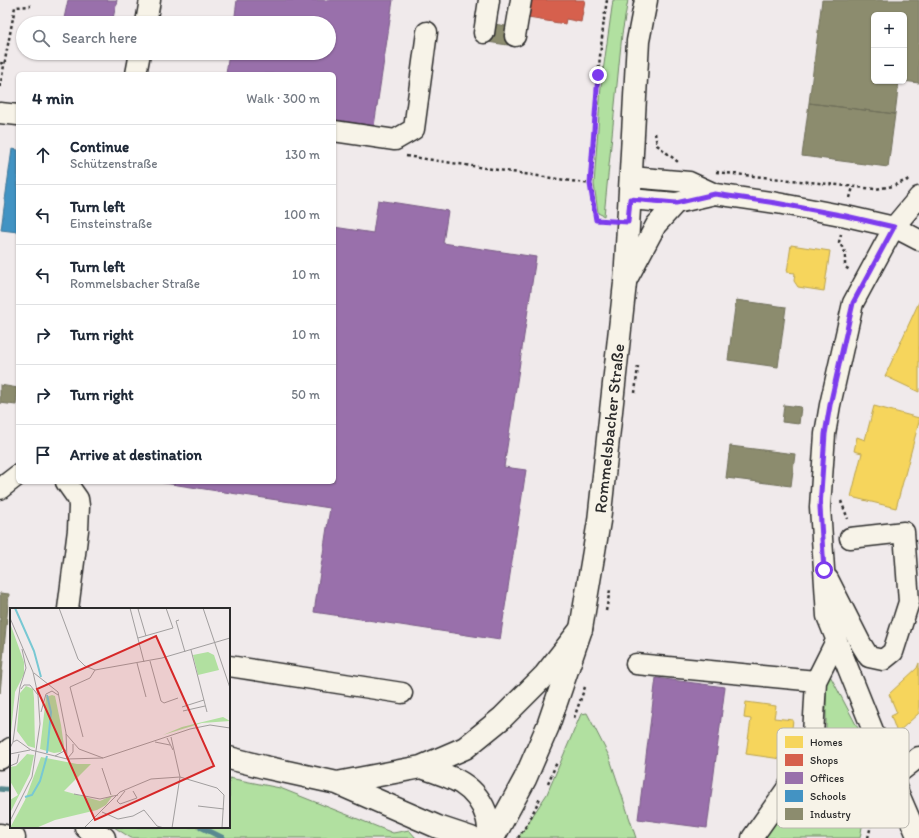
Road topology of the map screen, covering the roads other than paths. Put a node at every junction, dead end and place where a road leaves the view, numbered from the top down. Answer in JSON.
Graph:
{"nodes":[{"id":1,"x":150,"y":0,"type":"edge"},
{"id":2,"x":489,"y":0,"type":"edge"},
{"id":3,"x":521,"y":0,"type":"edge"},
{"id":4,"x":646,"y":0,"type":"edge"},
{"id":5,"x":147,"y":16,"type":"edge"},
{"id":6,"x":427,"y":32,"type":"dead end"},
{"id":7,"x":484,"y":33,"type":"dead end"},
{"id":8,"x":515,"y":36,"type":"dead end"},
{"id":9,"x":139,"y":60,"type":"edge"},
{"id":10,"x":136,"y":72,"type":"edge"},
{"id":11,"x":0,"y":112,"type":"edge"},
{"id":12,"x":16,"y":115,"type":"edge"},
{"id":13,"x":336,"y":131,"type":"edge"},
{"id":14,"x":632,"y":178,"type":"junction"},
{"id":15,"x":916,"y":190,"type":"edge"},
{"id":16,"x":715,"y":194,"type":"junction"},
{"id":17,"x":630,"y":199,"type":"junction"},
{"id":18,"x":683,"y":202,"type":"junction"},
{"id":19,"x":894,"y":227,"type":"junction"},
{"id":20,"x":919,"y":240,"type":"edge"},
{"id":21,"x":625,"y":282,"type":"junction"},
{"id":22,"x":16,"y":477,"type":"edge"},
{"id":23,"x":67,"y":484,"type":"edge"},
{"id":24,"x":0,"y":489,"type":"edge"},
{"id":25,"x":850,"y":531,"type":"road end"},
{"id":26,"x":824,"y":570,"type":"junction"},
{"id":27,"x":68,"y":608,"type":"edge"},
{"id":28,"x":581,"y":629,"type":"junction"},
{"id":29,"x":836,"y":641,"type":"junction"},
{"id":30,"x":636,"y":664,"type":"dead end"},
{"id":31,"x":230,"y":666,"type":"edge"},
{"id":32,"x":816,"y":681,"type":"junction"},
{"id":33,"x":402,"y":693,"type":"dead end"},
{"id":34,"x":813,"y":728,"type":"edge"},
{"id":35,"x":872,"y":728,"type":"edge"},
{"id":36,"x":10,"y":750,"type":"edge"},
{"id":37,"x":919,"y":757,"type":"edge"},
{"id":38,"x":0,"y":758,"type":"edge"},
{"id":39,"x":230,"y":758,"type":"edge"},
{"id":40,"x":909,"y":765,"type":"edge"},
{"id":41,"x":421,"y":767,"type":"junction"},
{"id":42,"x":337,"y":783,"type":"junction"},
{"id":43,"x":777,"y":803,"type":"edge"},
{"id":44,"x":909,"y":817,"type":"edge"},
{"id":45,"x":88,"y":828,"type":"edge"},
{"id":46,"x":440,"y":833,"type":"edge"},
{"id":47,"x":0,"y":834,"type":"edge"},
{"id":48,"x":14,"y":838,"type":"edge"},
{"id":49,"x":104,"y":838,"type":"edge"},
{"id":50,"x":471,"y":838,"type":"edge"},
{"id":51,"x":492,"y":838,"type":"edge"},
{"id":52,"x":752,"y":838,"type":"edge"},
{"id":53,"x":918,"y":838,"type":"edge"}],
"edges":[{"from":1,"to":5,"type":"street"},
{"from":2,"to":7,"type":"street"},
{"from":3,"to":8,"type":"street"},
{"from":4,"to":14,"type":"main road","name":"Rommelsbacher Straße"},
{"from":6,"to":13,"type":"street"},
{"from":9,"to":10,"type":"street"},
{"from":11,"to":12,"type":"street"},
{"from":14,"to":16,"type":"street"},
{"from":14,"to":17,"type":"main road","name":"Rommelsbacher Straße"},
{"from":15,"to":19,"type":"street"},
{"from":16,"to":18,"type":"street"},
{"from":16,"to":19,"type":"street"},
{"from":17,"to":18,"type":"street"},
{"from":17,"to":21,"type":"main road","name":"Rommelsbacher Straße"},
{"from":18,"to":21,"type":"street"},
{"from":19,"to":20,"type":"street"},
{"from":19,"to":26,"type":"street"},
{"from":21,"to":28,"type":"main road","name":"Rommelsbacher Straße"},
{"from":22,"to":24,"type":"street"},
{"from":23,"to":27,"type":"street"},
{"from":25,"to":26,"type":"street"},
{"from":26,"to":29,"type":"street"},
{"from":28,"to":41,"type":"main road"},
{"from":28,"to":51,"type":"main road","name":"Rommelsbacher Straße"},
{"from":29,"to":32,"type":"street"},
{"from":29,"to":35,"type":"street"},
{"from":30,"to":32,"type":"street"},
{"from":31,"to":33,"type":"street"},
{"from":32,"to":34,"type":"street"},
{"from":36,"to":38,"type":"main road"},
{"from":37,"to":40,"type":"street"},
{"from":39,"to":42,"type":"main road"},
{"from":41,"to":42,"type":"main road"},
{"from":41,"to":51,"type":"main road"},
{"from":42,"to":46,"type":"main road"},
{"from":43,"to":52,"type":"street"},
{"from":44,"to":53,"type":"street"},
{"from":45,"to":49,"type":"main road"},
{"from":46,"to":50,"type":"main road"},
{"from":47,"to":48,"type":"main road"}]}
